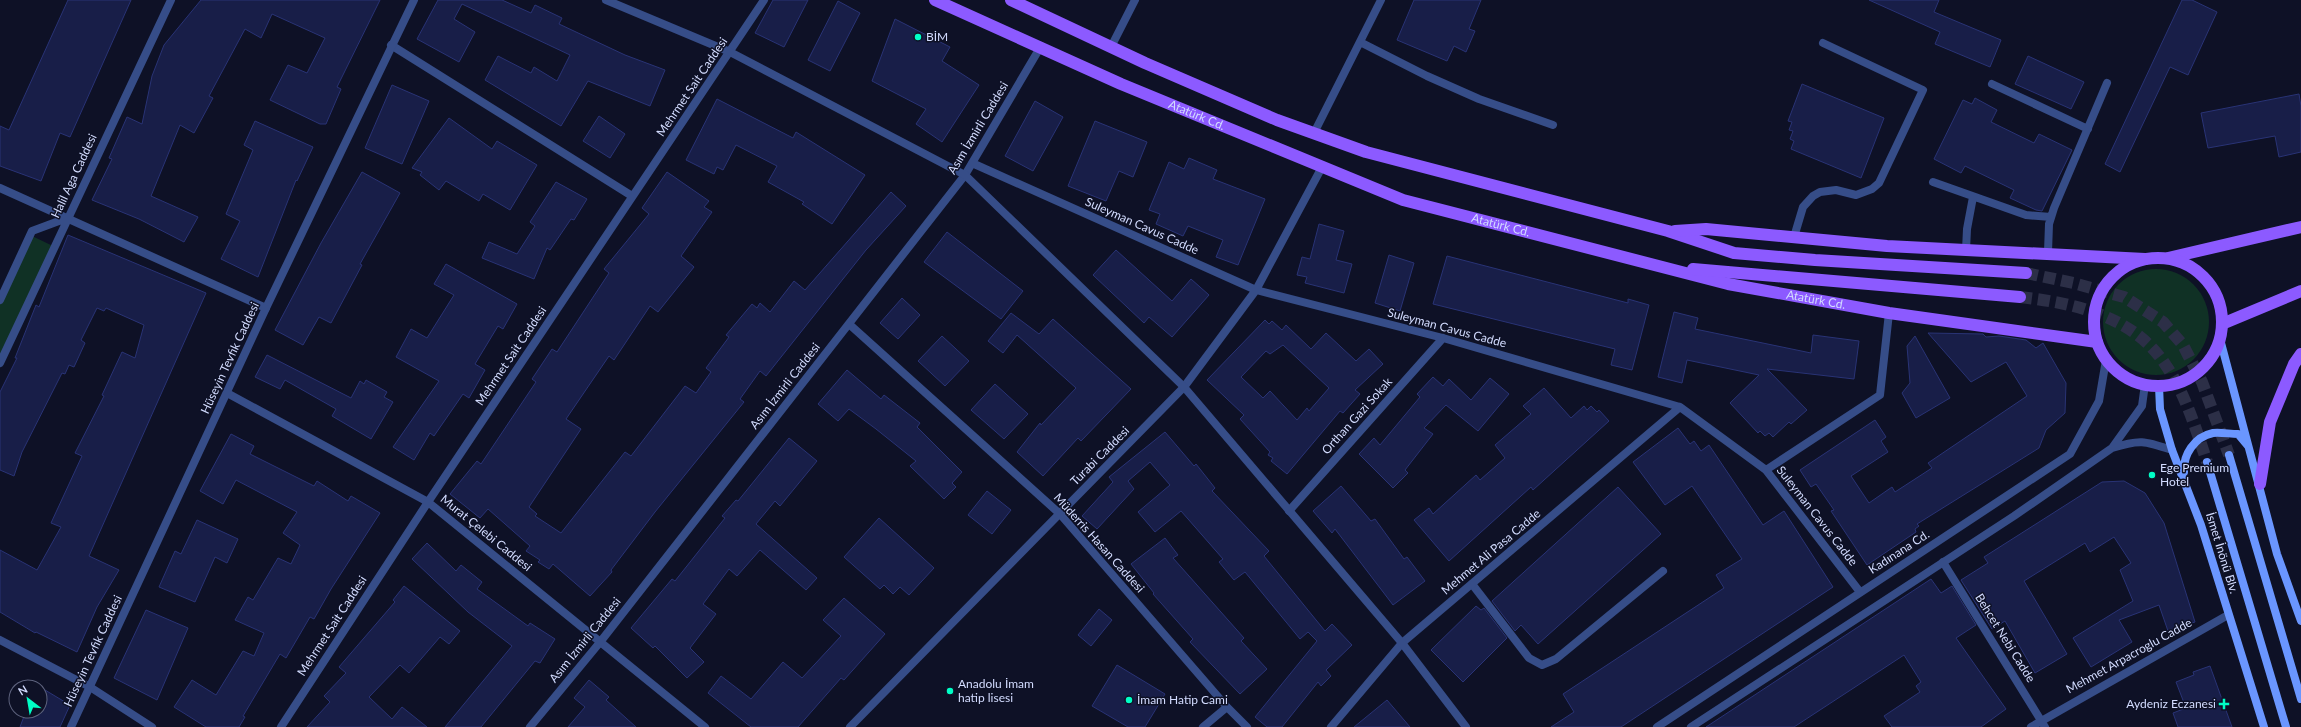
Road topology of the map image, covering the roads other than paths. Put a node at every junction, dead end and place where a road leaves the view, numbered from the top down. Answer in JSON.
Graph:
{"nodes":[{"id":1,"x":171,"y":0,"type":"edge"},
{"id":2,"x":414,"y":0,"type":"edge"},
{"id":3,"x":606,"y":0,"type":"edge"},
{"id":4,"x":764,"y":0,"type":"edge"},
{"id":5,"x":935,"y":0,"type":"edge"},
{"id":6,"x":1011,"y":0,"type":"edge"},
{"id":7,"x":1135,"y":0,"type":"edge"},
{"id":8,"x":1381,"y":0,"type":"edge"},
{"id":9,"x":1360,"y":42,"type":"junction"},
{"id":10,"x":1823,"y":44,"type":"dead end"},
{"id":11,"x":391,"y":45,"type":"junction"},
{"id":12,"x":1041,"y":46,"type":"junction"},
{"id":13,"x":1111,"y":47,"type":"junction"},
{"id":14,"x":730,"y":52,"type":"junction"},
{"id":15,"x":2107,"y":83,"type":"dead end"},
{"id":16,"x":1992,"y":84,"type":"dead end"},
{"id":17,"x":1553,"y":125,"type":"dead end"},
{"id":18,"x":2088,"y":129,"type":"junction"},
{"id":19,"x":1314,"y":133,"type":"junction"},
{"id":20,"x":972,"y":163,"type":"junction"},
{"id":21,"x":1322,"y":167,"type":"junction"},
{"id":22,"x":965,"y":175,"type":"junction"},
{"id":23,"x":1933,"y":182,"type":"dead end"},
{"id":24,"x":0,"y":188,"type":"edge"},
{"id":25,"x":632,"y":196,"type":"junction"},
{"id":26,"x":1973,"y":197,"type":"junction"},
{"id":27,"x":2051,"y":217,"type":"junction"},
{"id":28,"x":67,"y":218,"type":"junction"},
{"id":29,"x":2301,"y":227,"type":"edge"},
{"id":30,"x":1668,"y":231,"type":"junction"},
{"id":31,"x":1794,"y":237,"type":"junction"},
{"id":32,"x":1966,"y":250,"type":"junction"},
{"id":33,"x":2048,"y":252,"type":"junction"},
{"id":34,"x":2167,"y":258,"type":"junction"},
{"id":35,"x":2145,"y":259,"type":"junction"},
{"id":36,"x":1664,"y":267,"type":"junction"},
{"id":37,"x":2026,"y":273,"type":"tunnel mouth"},
{"id":38,"x":1256,"y":290,"type":"junction"},
{"id":39,"x":2301,"y":291,"type":"edge"},
{"id":40,"x":2020,"y":297,"type":"tunnel mouth"},
{"id":41,"x":0,"y":300,"type":"edge"},
{"id":42,"x":266,"y":308,"type":"junction"},
{"id":43,"x":1889,"y":313,"type":"junction"},
{"id":44,"x":849,"y":324,"type":"junction"},
{"id":45,"x":2222,"y":324,"type":"junction"},
{"id":46,"x":1443,"y":338,"type":"junction"},
{"id":47,"x":2220,"y":339,"type":"junction"},
{"id":48,"x":2097,"y":342,"type":"junction"},
{"id":49,"x":2301,"y":354,"type":"edge"},
{"id":50,"x":2106,"y":360,"type":"junction"},
{"id":51,"x":0,"y":363,"type":"edge"},
{"id":52,"x":2145,"y":384,"type":"junction"},
{"id":53,"x":2159,"y":386,"type":"junction"},
{"id":54,"x":1184,"y":388,"type":"junction"},
{"id":55,"x":227,"y":394,"type":"junction"},
{"id":56,"x":1680,"y":407,"type":"junction"},
{"id":57,"x":2112,"y":448,"type":"junction"},
{"id":58,"x":2250,"y":448,"type":"junction"},
{"id":59,"x":2172,"y":450,"type":"junction"},
{"id":60,"x":2229,"y":455,"type":"tunnel mouth"},
{"id":61,"x":2207,"y":462,"type":"tunnel mouth"},
{"id":62,"x":1766,"y":470,"type":"junction"},
{"id":63,"x":2185,"y":482,"type":"junction"},
{"id":64,"x":2260,"y":484,"type":"junction"},
{"id":65,"x":428,"y":502,"type":"junction"},
{"id":66,"x":1289,"y":510,"type":"junction"},
{"id":67,"x":1060,"y":514,"type":"junction"},
{"id":68,"x":1943,"y":562,"type":"junction"},
{"id":69,"x":1663,"y":571,"type":"dead end"},
{"id":70,"x":1472,"y":584,"type":"junction"},
{"id":71,"x":1860,"y":592,"type":"junction"},
{"id":72,"x":2228,"y":615,"type":"junction"},
{"id":73,"x":2301,"y":621,"type":"edge"},
{"id":74,"x":0,"y":640,"type":"edge"},
{"id":75,"x":601,"y":641,"type":"junction"},
{"id":76,"x":1402,"y":643,"type":"junction"},
{"id":77,"x":90,"y":687,"type":"junction"},
{"id":78,"x":2301,"y":699,"type":"edge"},
{"id":79,"x":1227,"y":707,"type":"junction"},
{"id":80,"x":2044,"y":723,"type":"edge"},
{"id":81,"x":71,"y":727,"type":"edge"},
{"id":82,"x":152,"y":727,"type":"edge"},
{"id":83,"x":281,"y":727,"type":"edge"},
{"id":84,"x":530,"y":727,"type":"edge"},
{"id":85,"x":705,"y":727,"type":"edge"},
{"id":86,"x":850,"y":727,"type":"edge"},
{"id":87,"x":1203,"y":727,"type":"edge"},
{"id":88,"x":1247,"y":727,"type":"edge"},
{"id":89,"x":1331,"y":727,"type":"edge"},
{"id":90,"x":1466,"y":727,"type":"edge"},
{"id":91,"x":1657,"y":727,"type":"edge"},
{"id":92,"x":1691,"y":727,"type":"edge"},
{"id":93,"x":2030,"y":727,"type":"edge"},
{"id":94,"x":2264,"y":727,"type":"edge"},
{"id":95,"x":2286,"y":727,"type":"edge"}],
"edges":[{"from":1,"to":28,"type":"street","name":"Halil Aga Caddesi"},
{"from":2,"to":11,"type":"street","name":"Hüseyin Tevfik Caddesi"},
{"from":3,"to":14,"type":"street"},
{"from":4,"to":14,"type":"street","name":"Mehrmet Sait Caddesi"},
{"from":5,"to":12,"type":"main road","name":"Atatürk Cd."},
{"from":6,"to":13,"type":"main road"},
{"from":7,"to":13,"type":"street"},
{"from":8,"to":9,"type":"street"},
{"from":9,"to":17,"type":"street"},
{"from":9,"to":19,"type":"street"},
{"from":10,"to":31,"type":"street"},
{"from":11,"to":25,"type":"street"},
{"from":11,"to":42,"type":"street","name":"Hüseyin Tevfik Caddesi"},
{"from":12,"to":20,"type":"street","name":"Asım İzmirli Caddesi"},
{"from":12,"to":21,"type":"main road","name":"Atatürk Cd."},
{"from":13,"to":19,"type":"main road"},
{"from":14,"to":22,"type":"street"},
{"from":14,"to":25,"type":"street","name":"Mehrmet Sait Caddesi"},
{"from":15,"to":18,"type":"street"},
{"from":16,"to":18,"type":"street"},
{"from":18,"to":27,"type":"street"},
{"from":19,"to":30,"type":"main road"},
{"from":20,"to":22,"type":"street","name":"Asım İzmirli Caddesi"},
{"from":20,"to":38,"type":"street","name":"Suleyman Cavus Cadde"},
{"from":21,"to":36,"type":"main road","name":"Atatürk Cd."},
{"from":21,"to":38,"type":"street","name":"Turabi Caddesi"},
{"from":22,"to":44,"type":"street","name":"Asım İzmirli Caddesi"},
{"from":22,"to":54,"type":"street"},
{"from":23,"to":26,"type":"street"},
{"from":24,"to":28,"type":"street"},
{"from":25,"to":65,"type":"street","name":"Mehrmet Sait Caddesi"},
{"from":26,"to":27,"type":"street"},
{"from":26,"to":32,"type":"street"},
{"from":27,"to":33,"type":"street"},
{"from":28,"to":41,"type":"street"},
{"from":28,"to":42,"type":"street"},
{"from":28,"to":51,"type":"street","name":"Halil Aga Caddesi"},
{"from":29,"to":34,"type":"main road"},
{"from":30,"to":31,"type":"main road"},
{"from":30,"to":37,"type":"main road"},
{"from":31,"to":32,"type":"main road"},
{"from":32,"to":33,"type":"main road"},
{"from":33,"to":35,"type":"main road"},
{"from":34,"to":35,"type":"main road"},
{"from":34,"to":45,"type":"main road"},
{"from":35,"to":48,"type":"main road"},
{"from":36,"to":40,"type":"main road"},
{"from":36,"to":43,"type":"main road","name":"Atatürk Cd."},
{"from":38,"to":46,"type":"street","name":"Suleyman Cavus Cadde"},
{"from":38,"to":54,"type":"street","name":"Turabi Caddesi"},
{"from":39,"to":45,"type":"main road"},
{"from":42,"to":55,"type":"street","name":"Hüseyin Tevfik Caddesi"},
{"from":43,"to":48,"type":"main road","name":"Atatürk Cd."},
{"from":43,"to":62,"type":"street"},
{"from":44,"to":67,"type":"street","name":"Müderris Hasan Caddesi"},
{"from":44,"to":75,"type":"street","name":"Asım İzmirli Caddesi"},
{"from":45,"to":47,"type":"main road"},
{"from":46,"to":56,"type":"street","name":"Suleyman Cavus Cadde"},
{"from":46,"to":66,"type":"street","name":"Orthan Gazi Sokak"},
{"from":47,"to":53,"type":"main road"},
{"from":47,"to":58,"type":"main road"},
{"from":48,"to":50,"type":"main road"},
{"from":49,"to":64,"type":"main road"},
{"from":50,"to":52,"type":"main road"},
{"from":50,"to":71,"type":"street","name":"Kadınana Cd."},
{"from":52,"to":53,"type":"main road"},
{"from":52,"to":57,"type":"street"},
{"from":53,"to":59,"type":"main road","name":"İsmet İnönü Blv."},
{"from":54,"to":66,"type":"street"},
{"from":54,"to":67,"type":"street","name":"Turabi Caddesi"},
{"from":55,"to":65,"type":"street","name":"Murat Çelebi Caddesi"},
{"from":55,"to":77,"type":"street","name":"Hüseyin Tevfik Caddesi"},
{"from":56,"to":62,"type":"street","name":"Suleyman Cavus Cadde"},
{"from":56,"to":70,"type":"street","name":"Mehmet Ali Pasa Cadde"},
{"from":57,"to":59,"type":"street"},
{"from":57,"to":68,"type":"street"},
{"from":58,"to":63,"type":"main road"},
{"from":58,"to":64,"type":"main road"},
{"from":59,"to":63,"type":"main road","name":"İsmet İnönü Blv."},
{"from":60,"to":78,"type":"main road"},
{"from":61,"to":95,"type":"main road","name":"İsmet İnönü Blv."},
{"from":62,"to":71,"type":"street","name":"Suleyman Cavus Cadde"},
{"from":63,"to":72,"type":"main road","name":"İsmet İnönü Blv."},
{"from":64,"to":73,"type":"main road"},
{"from":65,"to":75,"type":"street","name":"Murat Çelebi Caddesi"},
{"from":65,"to":83,"type":"street","name":"Mehrmet Sait Caddesi"},
{"from":66,"to":76,"type":"street"},
{"from":67,"to":79,"type":"street","name":"Müderris Hasan Caddesi"},
{"from":67,"to":86,"type":"street","name":"Turabi Caddesi"},
{"from":68,"to":80,"type":"street","name":"Behcet Nebi Cadde"},
{"from":68,"to":92,"type":"street"},
{"from":69,"to":70,"type":"street"},
{"from":70,"to":76,"type":"street","name":"Mehmet Ali Pasa Cadde"},
{"from":71,"to":91,"type":"street","name":"Kadınana Cd."},
{"from":72,"to":80,"type":"street","name":"Mehmet Arpacroglu Cadde"},
{"from":72,"to":94,"type":"main road","name":"İsmet İnönü Blv."},
{"from":74,"to":77,"type":"street"},
{"from":75,"to":84,"type":"street","name":"Asım İzmirli Caddesi"},
{"from":75,"to":85,"type":"street","name":"Murat Çelebi Caddesi"},
{"from":76,"to":89,"type":"street","name":"Mehmet Ali Pasa Cadde"},
{"from":76,"to":90,"type":"street"},
{"from":77,"to":81,"type":"street","name":"Hüseyin Tevfik Caddesi"},
{"from":77,"to":82,"type":"street"},
{"from":79,"to":87,"type":"street"},
{"from":79,"to":88,"type":"street","name":"Müderris Hasan Caddesi"},
{"from":80,"to":93,"type":"street","name":"Mehmet Arpacroglu Cadde"}]}
